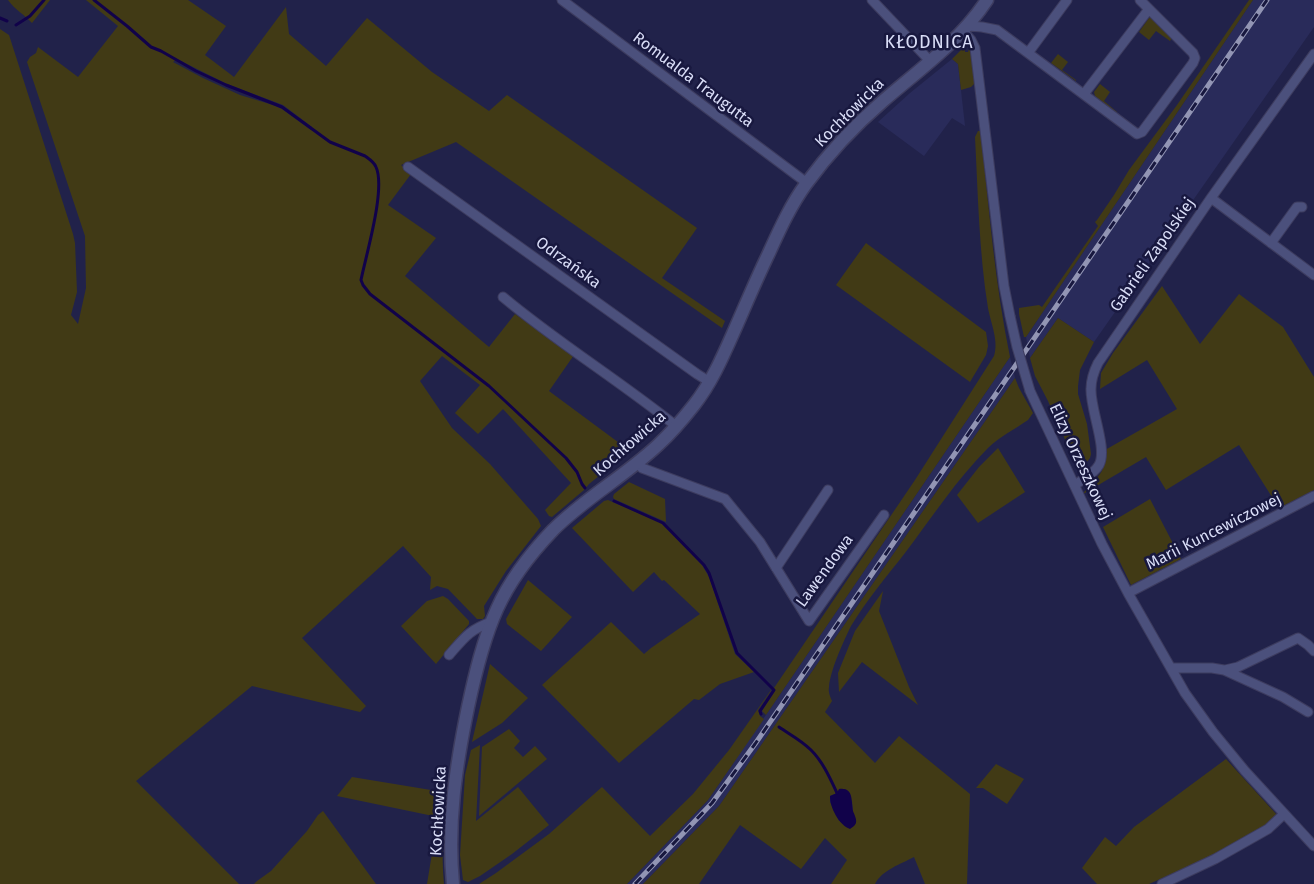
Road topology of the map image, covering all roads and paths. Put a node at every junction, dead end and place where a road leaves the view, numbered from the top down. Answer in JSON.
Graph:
{"nodes":[{"id":1,"x":562,"y":0,"type":"edge"},
{"id":2,"x":872,"y":0,"type":"edge"},
{"id":3,"x":987,"y":0,"type":"edge"},
{"id":4,"x":1067,"y":0,"type":"edge"},
{"id":5,"x":1140,"y":0,"type":"edge"},
{"id":6,"x":1149,"y":9,"type":"junction"},
{"id":7,"x":966,"y":29,"type":"junction"},
{"id":8,"x":1028,"y":53,"type":"junction"},
{"id":9,"x":1314,"y":54,"type":"edge"},
{"id":10,"x":930,"y":61,"type":"junction"},
{"id":11,"x":1084,"y":94,"type":"junction"},
{"id":12,"x":408,"y":167,"type":"dead end"},
{"id":13,"x":807,"y":183,"type":"junction"},
{"id":14,"x":1211,"y":198,"type":"junction"},
{"id":15,"x":1302,"y":207,"type":"dead end"},
{"id":16,"x":1271,"y":243,"type":"junction"},
{"id":17,"x":1314,"y":275,"type":"edge"},
{"id":18,"x":503,"y":297,"type":"dead end"},
{"id":19,"x":710,"y":382,"type":"junction"},
{"id":20,"x":676,"y":426,"type":"junction"},
{"id":21,"x":637,"y":462,"type":"junction"},
{"id":22,"x":1075,"y":485,"type":"junction"},
{"id":23,"x":828,"y":490,"type":"dead end"},
{"id":24,"x":1314,"y":496,"type":"edge"},
{"id":25,"x":884,"y":515,"type":"dead end"},
{"id":26,"x":776,"y":568,"type":"junction"},
{"id":27,"x":1128,"y":593,"type":"junction"},
{"id":28,"x":491,"y":622,"type":"junction"},
{"id":29,"x":1314,"y":651,"type":"edge"},
{"id":30,"x":449,"y":655,"type":"dead end"},
{"id":31,"x":1171,"y":668,"type":"junction"},
{"id":32,"x":1224,"y":670,"type":"junction"},
{"id":33,"x":1308,"y":712,"type":"dead end"},
{"id":34,"x":1284,"y":814,"type":"junction"},
{"id":35,"x":1314,"y":846,"type":"edge"},
{"id":36,"x":453,"y":884,"type":"edge"},
{"id":37,"x":1162,"y":884,"type":"edge"}],
"edges":[{"from":1,"to":13,"type":"street","name":"Romualda Traugutta"},
{"from":2,"to":10,"type":"street"},
{"from":3,"to":7,"type":"street","name":"Kochłowicka"},
{"from":4,"to":8,"type":"street"},
{"from":5,"to":6,"type":"street"},
{"from":6,"to":11,"type":"street"},
{"from":6,"to":11,"type":"street"},
{"from":7,"to":8,"type":"street"},
{"from":7,"to":10,"type":"street","name":"Kochłowicka"},
{"from":7,"to":22,"type":"street","name":"Elizy Orzeszkowej","bridge":true},
{"from":8,"to":11,"type":"street"},
{"from":9,"to":14,"type":"street","name":"Gabrieli Zapolskiej"},
{"from":10,"to":13,"type":"street","name":"Kochłowicka"},
{"from":12,"to":19,"type":"street","name":"Odrzańska"},
{"from":13,"to":19,"type":"street","name":"Kochłowicka"},
{"from":14,"to":16,"type":"street"},
{"from":14,"to":22,"type":"street","name":"Gabrieli Zapolskiej"},
{"from":15,"to":16,"type":"street"},
{"from":16,"to":17,"type":"street"},
{"from":18,"to":20,"type":"street"},
{"from":19,"to":20,"type":"street","name":"Kochłowicka"},
{"from":20,"to":21,"type":"street","name":"Kochłowicka"},
{"from":21,"to":26,"type":"street","name":"Lawendowa"},
{"from":21,"to":28,"type":"street","name":"Kochłowicka"},
{"from":22,"to":27,"type":"street","name":"Elizy Orzeszkowej"},
{"from":23,"to":26,"type":"street"},
{"from":24,"to":27,"type":"street","name":"Marii Kuncewiczowej"},
{"from":25,"to":26,"type":"street","name":"Lawendowa"},
{"from":27,"to":31,"type":"street","name":"Elizy Orzeszkowej"},
{"from":28,"to":30,"type":"street"},
{"from":28,"to":36,"type":"street","name":"Kochłowicka"},
{"from":29,"to":32,"type":"street"},
{"from":31,"to":32,"type":"street"},
{"from":31,"to":34,"type":"street","name":"Elizy Orzeszkowej"},
{"from":32,"to":33,"type":"street"},
{"from":34,"to":35,"type":"street","name":"Elizy Orzeszkowej"},
{"from":34,"to":37,"type":"street"}]}
